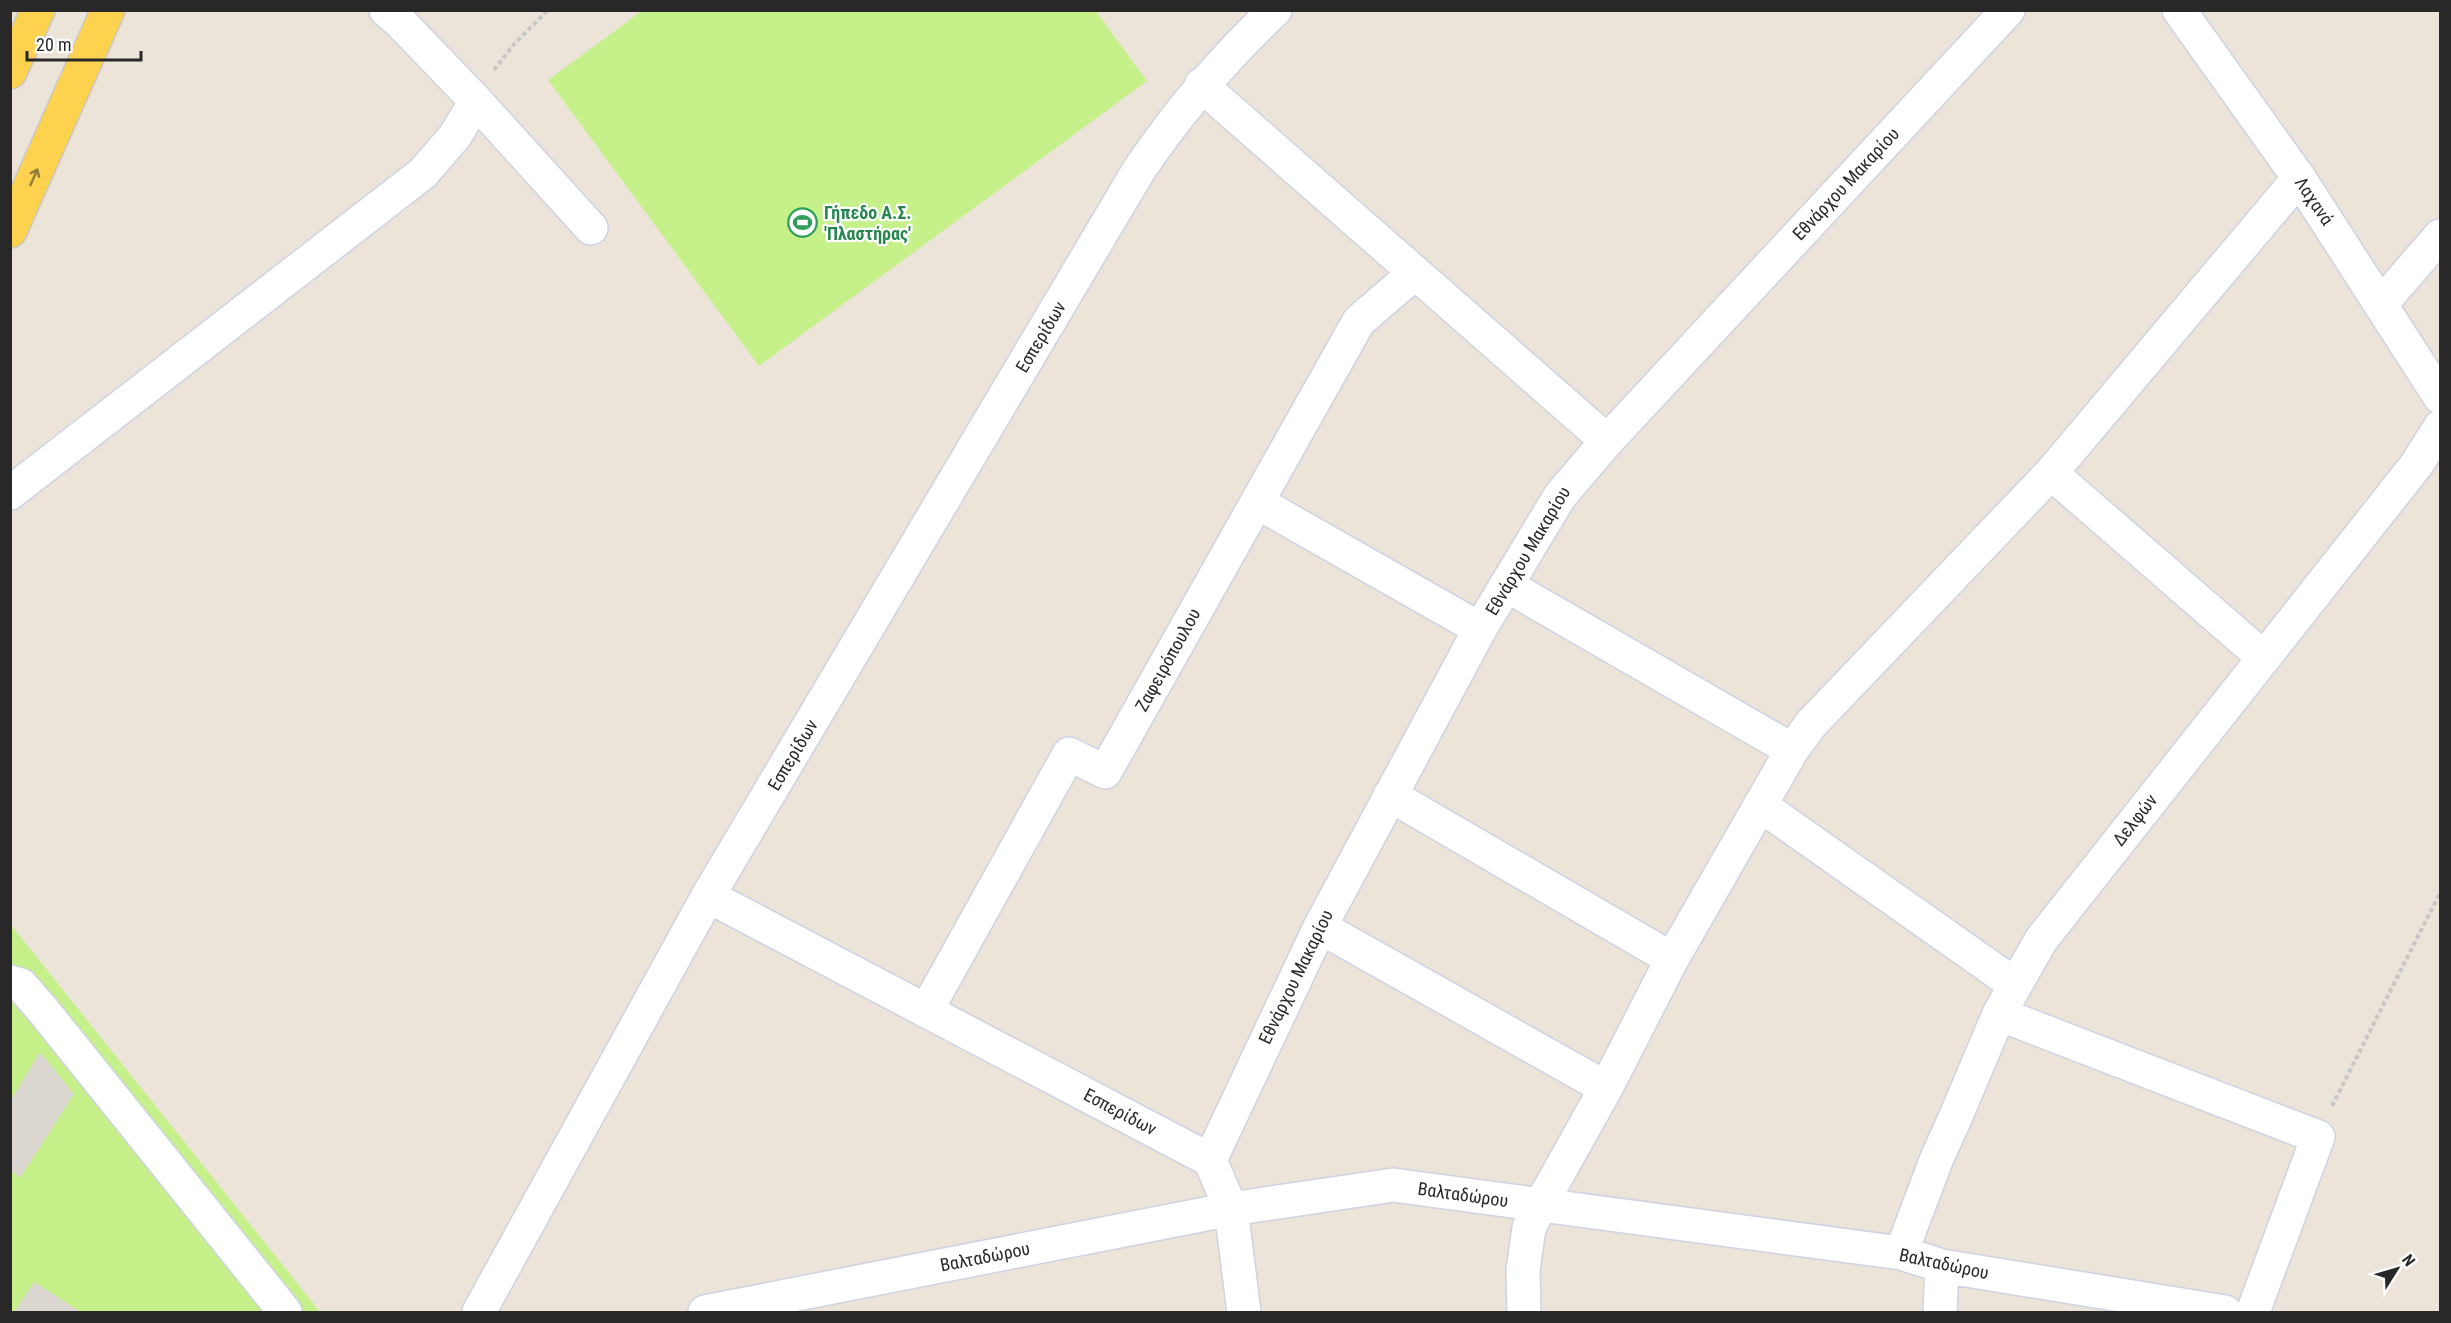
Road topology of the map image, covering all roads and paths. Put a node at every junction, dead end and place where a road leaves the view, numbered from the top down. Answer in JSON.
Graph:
{"nodes":[{"id":1,"x":38,"y":10,"type":"edge"},
{"id":2,"x":108,"y":10,"type":"edge"},
{"id":3,"x":386,"y":10,"type":"edge"},
{"id":4,"x":548,"y":10,"type":"edge"},
{"id":5,"x":1275,"y":10,"type":"edge"},
{"id":6,"x":2008,"y":10,"type":"edge"},
{"id":7,"x":2179,"y":10,"type":"edge"},
{"id":8,"x":10,"y":72,"type":"edge"},
{"id":9,"x":1201,"y":85,"type":"junction"},
{"id":10,"x":476,"y":100,"type":"junction"},
{"id":11,"x":2299,"y":178,"type":"junction"},
{"id":12,"x":591,"y":228,"type":"dead end"},
{"id":13,"x":10,"y":231,"type":"edge"},
{"id":14,"x":2440,"y":236,"type":"edge"},
{"id":15,"x":1415,"y":273,"type":"junction"},
{"id":16,"x":2382,"y":303,"type":"junction"},
{"id":17,"x":2440,"y":397,"type":"edge"},
{"id":18,"x":2440,"y":428,"type":"edge"},
{"id":19,"x":1607,"y":441,"type":"junction"},
{"id":20,"x":2051,"y":473,"type":"junction"},
{"id":21,"x":10,"y":493,"type":"edge"},
{"id":22,"x":1257,"y":502,"type":"junction"},
{"id":23,"x":1506,"y":585,"type":"junction"},
{"id":24,"x":1480,"y":629,"type":"junction"},
{"id":25,"x":2263,"y":657,"type":"junction"},
{"id":26,"x":1792,"y":750,"type":"junction"},
{"id":27,"x":1390,"y":795,"type":"junction"},
{"id":28,"x":1760,"y":805,"type":"junction"},
{"id":29,"x":2440,"y":893,"type":"edge"},
{"id":30,"x":708,"y":897,"type":"junction"},
{"id":31,"x":1320,"y":927,"type":"junction"},
{"id":32,"x":1672,"y":959,"type":"junction"},
{"id":33,"x":10,"y":982,"type":"edge"},
{"id":34,"x":2014,"y":984,"type":"junction"},
{"id":35,"x":926,"y":1011,"type":"junction"},
{"id":36,"x":1999,"y":1014,"type":"junction"},
{"id":37,"x":1606,"y":1088,"type":"junction"},
{"id":38,"x":2318,"y":1137,"type":"junction"},
{"id":39,"x":1210,"y":1160,"type":"junction"},
{"id":40,"x":1540,"y":1206,"type":"junction"},
{"id":41,"x":1231,"y":1209,"type":"junction"},
{"id":42,"x":1901,"y":1253,"type":"junction"},
{"id":43,"x":1942,"y":1266,"type":"junction"},
{"id":44,"x":285,"y":1312,"type":"edge"},
{"id":45,"x":479,"y":1312,"type":"edge"},
{"id":46,"x":705,"y":1312,"type":"edge"},
{"id":47,"x":1244,"y":1312,"type":"edge"},
{"id":48,"x":1524,"y":1312,"type":"edge"},
{"id":49,"x":1940,"y":1312,"type":"edge"},
{"id":50,"x":2225,"y":1312,"type":"edge"},
{"id":51,"x":2253,"y":1312,"type":"edge"}],
"edges":[{"from":1,"to":8,"type":"main road"},
{"from":13,"to":2,"type":"main road","one_way":true},
{"from":3,"to":10,"type":"street"},
{"from":4,"to":10,"type":"path"},
{"from":5,"to":9,"type":"street","name":"Εσπερίδων"},
{"from":6,"to":19,"type":"street","name":"Εθνάρχου Μακαρίου"},
{"from":7,"to":11,"type":"street","name":"Λαχανά"},
{"from":9,"to":15,"type":"street"},
{"from":9,"to":30,"type":"street","name":"Εσπερίδων"},
{"from":10,"to":12,"type":"street"},
{"from":10,"to":21,"type":"street"},
{"from":11,"to":16,"type":"street","name":"Λαχανά"},
{"from":11,"to":20,"type":"street"},
{"from":14,"to":16,"type":"street"},
{"from":15,"to":19,"type":"street"},
{"from":15,"to":22,"type":"street","name":"Ζαφειρόπουλου"},
{"from":16,"to":17,"type":"street","name":"Λαχανά"},
{"from":18,"to":25,"type":"street","name":"Δελφών"},
{"from":19,"to":23,"type":"street","name":"Εθνάρχου Μακαρίου"},
{"from":20,"to":25,"type":"street"},
{"from":20,"to":26,"type":"street"},
{"from":22,"to":24,"type":"street"},
{"from":22,"to":35,"type":"street","name":"Ζαφειρόπουλου"},
{"from":23,"to":24,"type":"street","name":"Εθνάρχου Μακαρίου"},
{"from":23,"to":26,"type":"street"},
{"from":24,"to":27,"type":"street","name":"Εθνάρχου Μακαρίου"},
{"from":25,"to":34,"type":"street","name":"Δελφών"},
{"from":26,"to":28,"type":"street"},
{"from":27,"to":31,"type":"street","name":"Εθνάρχου Μακαρίου"},
{"from":27,"to":32,"type":"street"},
{"from":28,"to":32,"type":"street"},
{"from":28,"to":34,"type":"street"},
{"from":29,"to":38,"type":"path"},
{"from":30,"to":35,"type":"street","name":"Εσπερίδων"},
{"from":30,"to":45,"type":"street"},
{"from":31,"to":37,"type":"street"},
{"from":31,"to":39,"type":"street","name":"Εθνάρχου Μακαρίου"},
{"from":32,"to":37,"type":"street"},
{"from":33,"to":44,"type":"street"},
{"from":34,"to":36,"type":"street","name":"Δελφών"},
{"from":35,"to":39,"type":"street","name":"Εσπερίδων"},
{"from":36,"to":38,"type":"street"},
{"from":36,"to":42,"type":"street","name":"Δελφών"},
{"from":37,"to":40,"type":"street"},
{"from":38,"to":51,"type":"street"},
{"from":39,"to":41,"type":"street"},
{"from":40,"to":41,"type":"street","name":"Βαλταδώρου"},
{"from":40,"to":42,"type":"street","name":"Βαλταδώρου"},
{"from":40,"to":48,"type":"street"},
{"from":41,"to":46,"type":"street","name":"Βαλταδώρου"},
{"from":41,"to":47,"type":"street"},
{"from":42,"to":43,"type":"street","name":"Βαλταδώρου"},
{"from":43,"to":49,"type":"street"},
{"from":43,"to":50,"type":"street","name":"Βαλταδώρου"}]}
